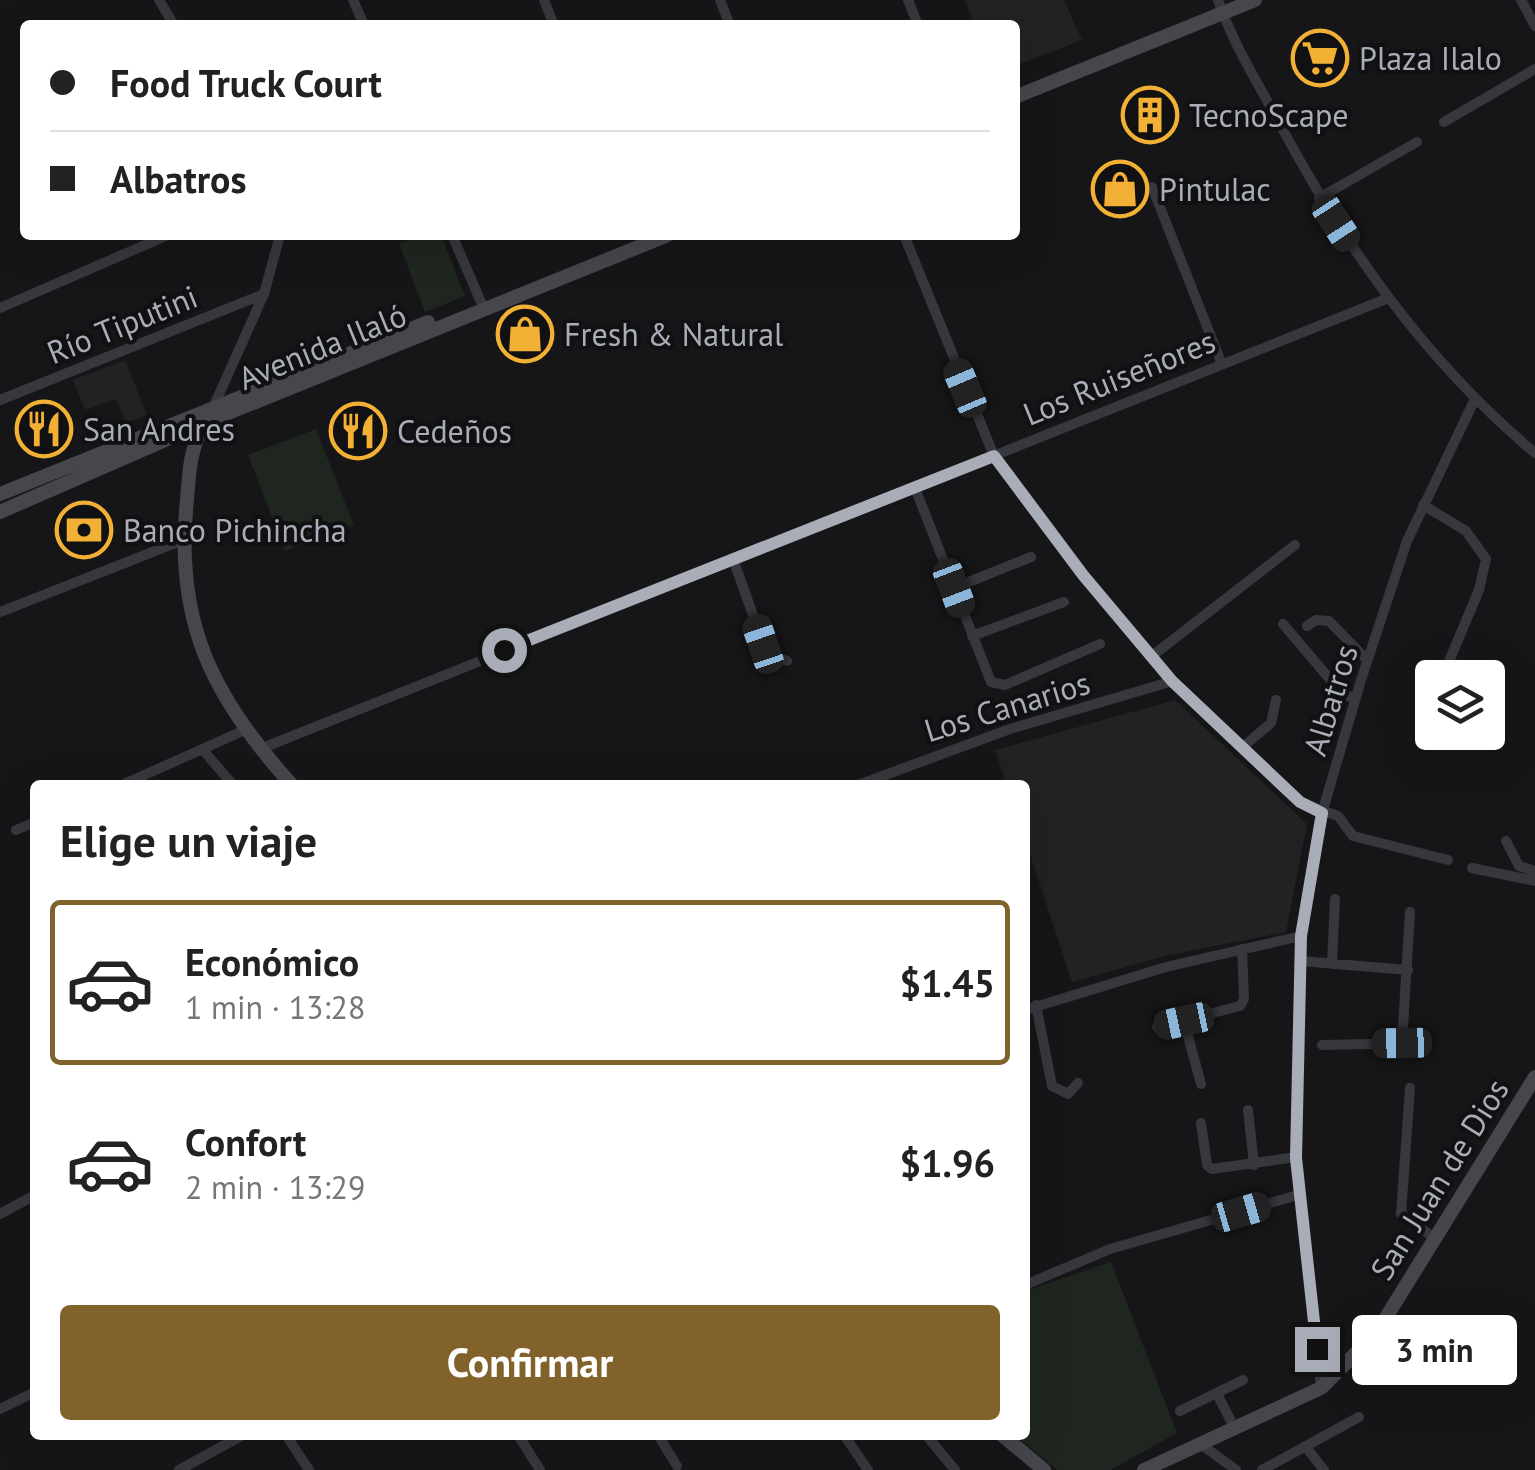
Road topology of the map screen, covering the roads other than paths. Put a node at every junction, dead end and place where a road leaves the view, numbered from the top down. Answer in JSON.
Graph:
{"nodes":[{"id":1,"x":1239,"y":0,"type":"edge"},
{"id":2,"x":1255,"y":0,"type":"edge"},
{"id":3,"x":1521,"y":0,"type":"edge"},
{"id":4,"x":1220,"y":7,"type":"edge"},
{"id":5,"x":1535,"y":26,"type":"edge"},
{"id":6,"x":1535,"y":68,"type":"edge"},
{"id":7,"x":1020,"y":91,"type":"edge"},
{"id":8,"x":1444,"y":122,"type":"dead end"},
{"id":9,"x":1417,"y":142,"type":"dead end"},
{"id":10,"x":1152,"y":187,"type":"dead end"},
{"id":11,"x":1319,"y":198,"type":"junction"},
{"id":12,"x":156,"y":240,"type":"edge"},
{"id":13,"x":279,"y":240,"type":"edge"},
{"id":14,"x":454,"y":240,"type":"edge"},
{"id":15,"x":638,"y":240,"type":"edge"},
{"id":16,"x":906,"y":240,"type":"edge"},
{"id":17,"x":264,"y":294,"type":"junction"},
{"id":18,"x":1386,"y":299,"type":"junction"},
{"id":19,"x":482,"y":305,"type":"junction"},
{"id":20,"x":0,"y":308,"type":"edge"},
{"id":21,"x":1221,"y":362,"type":"junction"},
{"id":22,"x":0,"y":400,"type":"edge"},
{"id":23,"x":1474,"y":401,"type":"junction"},
{"id":24,"x":213,"y":408,"type":"junction"},
{"id":25,"x":204,"y":425,"type":"junction"},
{"id":26,"x":1535,"y":453,"type":"edge"},
{"id":27,"x":994,"y":456,"type":"junction"},
{"id":28,"x":915,"y":488,"type":"junction"},
{"id":29,"x":0,"y":494,"type":"edge"},
{"id":30,"x":1423,"y":505,"type":"junction"},
{"id":31,"x":0,"y":512,"type":"edge"},
{"id":32,"x":183,"y":540,"type":"junction"},
{"id":33,"x":1295,"y":546,"type":"dead end"},
{"id":34,"x":1031,"y":558,"type":"dead end"},
{"id":35,"x":733,"y":559,"type":"junction"},
{"id":36,"x":954,"y":588,"type":"junction"},
{"id":37,"x":1064,"y":602,"type":"dead end"},
{"id":38,"x":0,"y":612,"type":"edge"},
{"id":39,"x":1283,"y":624,"type":"dead end"},
{"id":40,"x":1307,"y":626,"type":"dead end"},
{"id":41,"x":972,"y":636,"type":"junction"},
{"id":42,"x":1100,"y":644,"type":"dead end"},
{"id":43,"x":1152,"y":656,"type":"junction"},
{"id":44,"x":1367,"y":660,"type":"junction"},
{"id":45,"x":1449,"y":660,"type":"edge"},
{"id":46,"x":787,"y":661,"type":"dead end"},
{"id":47,"x":1172,"y":681,"type":"junction"},
{"id":48,"x":1276,"y":700,"type":"dead end"},
{"id":49,"x":1355,"y":700,"type":"junction"},
{"id":50,"x":245,"y":730,"type":"junction"},
{"id":51,"x":1244,"y":746,"type":"junction"},
{"id":52,"x":260,"y":749,"type":"junction"},
{"id":53,"x":202,"y":750,"type":"junction"},
{"id":54,"x":133,"y":780,"type":"edge"},
{"id":55,"x":229,"y":780,"type":"edge"},
{"id":56,"x":288,"y":780,"type":"edge"},
{"id":57,"x":872,"y":780,"type":"edge"},
{"id":58,"x":1322,"y":813,"type":"junction"},
{"id":59,"x":30,"y":824,"type":"edge"},
{"id":60,"x":16,"y":830,"type":"dead end"},
{"id":61,"x":1506,"y":842,"type":"dead end"},
{"id":62,"x":1448,"y":860,"type":"dead end"},
{"id":63,"x":1472,"y":868,"type":"dead end"},
{"id":64,"x":1535,"y":871,"type":"edge"},
{"id":65,"x":1535,"y":881,"type":"edge"},
{"id":66,"x":1335,"y":899,"type":"dead end"},
{"id":67,"x":1410,"y":912,"type":"dead end"},
{"id":68,"x":1301,"y":936,"type":"junction"},
{"id":69,"x":1242,"y":949,"type":"junction"},
{"id":70,"x":1301,"y":962,"type":"junction"},
{"id":71,"x":1332,"y":964,"type":"junction"},
{"id":72,"x":1408,"y":970,"type":"junction"},
{"id":73,"x":1030,"y":1007,"type":"edge"},
{"id":74,"x":1184,"y":1021,"type":"junction"},
{"id":75,"x":1157,"y":1027,"type":"dead end"},
{"id":76,"x":1402,"y":1043,"type":"junction"},
{"id":77,"x":1418,"y":1043,"type":"dead end"},
{"id":78,"x":1322,"y":1044,"type":"dead end"},
{"id":79,"x":1535,"y":1077,"type":"edge"},
{"id":80,"x":1078,"y":1083,"type":"dead end"},
{"id":81,"x":1201,"y":1084,"type":"dead end"},
{"id":82,"x":1410,"y":1088,"type":"dead end"},
{"id":83,"x":1248,"y":1110,"type":"dead end"},
{"id":84,"x":1201,"y":1123,"type":"dead end"},
{"id":85,"x":1296,"y":1158,"type":"junction"},
{"id":86,"x":1254,"y":1165,"type":"junction"},
{"id":87,"x":1298,"y":1195,"type":"junction"},
{"id":88,"x":30,"y":1199,"type":"edge"},
{"id":89,"x":0,"y":1214,"type":"edge"},
{"id":90,"x":1433,"y":1237,"type":"junction"},
{"id":91,"x":1030,"y":1283,"type":"edge"},
{"id":92,"x":1244,"y":1380,"type":"dead end"},
{"id":93,"x":1321,"y":1388,"type":"junction"},
{"id":94,"x":30,"y":1394,"type":"edge"},
{"id":95,"x":1216,"y":1394,"type":"junction"},
{"id":96,"x":0,"y":1409,"type":"edge"},
{"id":97,"x":1180,"y":1411,"type":"dead end"},
{"id":98,"x":1359,"y":1417,"type":"dead end"},
{"id":99,"x":1234,"y":1429,"type":"junction"},
{"id":100,"x":234,"y":1440,"type":"edge"},
{"id":101,"x":289,"y":1440,"type":"edge"},
{"id":102,"x":521,"y":1440,"type":"edge"},
{"id":103,"x":661,"y":1440,"type":"edge"},
{"id":104,"x":847,"y":1440,"type":"edge"},
{"id":105,"x":930,"y":1440,"type":"edge"},
{"id":106,"x":1008,"y":1440,"type":"edge"},
{"id":107,"x":1202,"y":1444,"type":"junction"},
{"id":108,"x":1306,"y":1447,"type":"junction"},
{"id":109,"x":677,"y":1466,"type":"dead end"},
{"id":110,"x":179,"y":1470,"type":"edge"},
{"id":111,"x":308,"y":1470,"type":"edge"},
{"id":112,"x":540,"y":1470,"type":"edge"},
{"id":113,"x":868,"y":1470,"type":"edge"},
{"id":114,"x":955,"y":1470,"type":"edge"},
{"id":115,"x":1044,"y":1470,"type":"edge"},
{"id":116,"x":1144,"y":1470,"type":"edge"},
{"id":117,"x":1236,"y":1470,"type":"edge"},
{"id":118,"x":1262,"y":1470,"type":"edge"},
{"id":119,"x":1324,"y":1470,"type":"edge"}],
"edges":[{"from":1,"to":4,"type":"main road"},
{"from":2,"to":4,"type":"main road"},
{"from":3,"to":5,"type":"street"},
{"from":4,"to":7,"type":"main road"},
{"from":4,"to":11,"type":"street"},
{"from":6,"to":8,"type":"street"},
{"from":9,"to":11,"type":"street"},
{"from":10,"to":21,"type":"street"},
{"from":11,"to":18,"type":"street"},
{"from":12,"to":20,"type":"street"},
{"from":13,"to":17,"type":"street"},
{"from":14,"to":19,"type":"street"},
{"from":15,"to":19,"type":"main road","name":"Avenida Ilaló"},
{"from":16,"to":27,"type":"street"},
{"from":17,"to":22,"type":"street","name":"Río Tiputini"},
{"from":17,"to":24,"type":"street"},
{"from":18,"to":21,"type":"street","name":"Los Ruiseñores"},
{"from":18,"to":23,"type":"street"},
{"from":19,"to":24,"type":"main road","name":"Avenida Ilaló"},
{"from":19,"to":25,"type":"main road","name":"Avenida Ilaló"},
{"from":21,"to":27,"type":"street","name":"Los Ruiseñores"},
{"from":23,"to":26,"type":"street"},
{"from":23,"to":30,"type":"street","name":"Albatros"},
{"from":24,"to":25,"type":"street"},
{"from":24,"to":29,"type":"main road","name":"Avenida Ilaló"},
{"from":25,"to":31,"type":"main road","name":"Avenida Ilaló"},
{"from":25,"to":32,"type":"main road"},
{"from":27,"to":28,"type":"street","name":"Los Ruiseñores"},
{"from":27,"to":43,"type":"street"},
{"from":28,"to":35,"type":"street","name":"Los Ruiseñores"},
{"from":28,"to":36,"type":"street"},
{"from":30,"to":44,"type":"street","name":"Albatros"},
{"from":30,"to":45,"type":"street"},
{"from":32,"to":38,"type":"street"},
{"from":32,"to":50,"type":"main road"},
{"from":33,"to":43,"type":"street"},
{"from":34,"to":36,"type":"street"},
{"from":35,"to":46,"type":"street"},
{"from":35,"to":52,"type":"street","name":"Los Ruiseñores"},
{"from":36,"to":41,"type":"street"},
{"from":37,"to":41,"type":"street"},
{"from":39,"to":49,"type":"street"},
{"from":40,"to":44,"type":"street"},
{"from":41,"to":42,"type":"street"},
{"from":43,"to":47,"type":"street"},
{"from":44,"to":49,"type":"street","name":"Albatros"},
{"from":47,"to":51,"type":"street"},
{"from":47,"to":57,"type":"street","name":"Los Canarios"},
{"from":48,"to":51,"type":"street"},
{"from":49,"to":58,"type":"street","name":"Albatros"},
{"from":50,"to":52,"type":"main road"},
{"from":50,"to":53,"type":"street"},
{"from":51,"to":58,"type":"street"},
{"from":52,"to":56,"type":"main road"},
{"from":53,"to":54,"type":"street"},
{"from":53,"to":55,"type":"street"},
{"from":58,"to":62,"type":"street"},
{"from":58,"to":68,"type":"street","name":"Albatros"},
{"from":59,"to":60,"type":"street"},
{"from":61,"to":64,"type":"street"},
{"from":63,"to":65,"type":"street"},
{"from":66,"to":71,"type":"street"},
{"from":67,"to":72,"type":"street"},
{"from":68,"to":69,"type":"street"},
{"from":68,"to":70,"type":"street","name":"Albatros"},
{"from":69,"to":73,"type":"street"},
{"from":69,"to":74,"type":"street"},
{"from":70,"to":71,"type":"street"},
{"from":70,"to":85,"type":"street","name":"Albatros"},
{"from":71,"to":72,"type":"street"},
{"from":72,"to":76,"type":"street"},
{"from":73,"to":80,"type":"street"},
{"from":74,"to":75,"type":"street"},
{"from":74,"to":81,"type":"street"},
{"from":76,"to":77,"type":"street"},
{"from":76,"to":78,"type":"street"},
{"from":79,"to":90,"type":"main road","name":"San Juan de Dios"},
{"from":82,"to":90,"type":"street"},
{"from":83,"to":86,"type":"street"},
{"from":84,"to":86,"type":"street"},
{"from":85,"to":86,"type":"street"},
{"from":85,"to":87,"type":"street","name":"Albatros"},
{"from":87,"to":91,"type":"street"},
{"from":87,"to":93,"type":"street","name":"Albatros"},
{"from":88,"to":89,"type":"street"},
{"from":90,"to":93,"type":"main road","name":"San Juan de Dios"},
{"from":92,"to":95,"type":"street"},
{"from":93,"to":99,"type":"main road","name":"San Juan de Dios"},
{"from":94,"to":96,"type":"street"},
{"from":95,"to":97,"type":"street"},
{"from":95,"to":99,"type":"street"},
{"from":98,"to":108,"type":"street"},
{"from":99,"to":107,"type":"main road","name":"San Juan de Dios"},
{"from":100,"to":110,"type":"street"},
{"from":101,"to":111,"type":"street"},
{"from":102,"to":112,"type":"street"},
{"from":103,"to":109,"type":"street"},
{"from":104,"to":113,"type":"street"},
{"from":105,"to":114,"type":"street"},
{"from":106,"to":115,"type":"main road"},
{"from":107,"to":116,"type":"main road","name":"San Juan de Dios"},
{"from":107,"to":117,"type":"street"},
{"from":108,"to":118,"type":"street"},
{"from":108,"to":119,"type":"street"}]}
